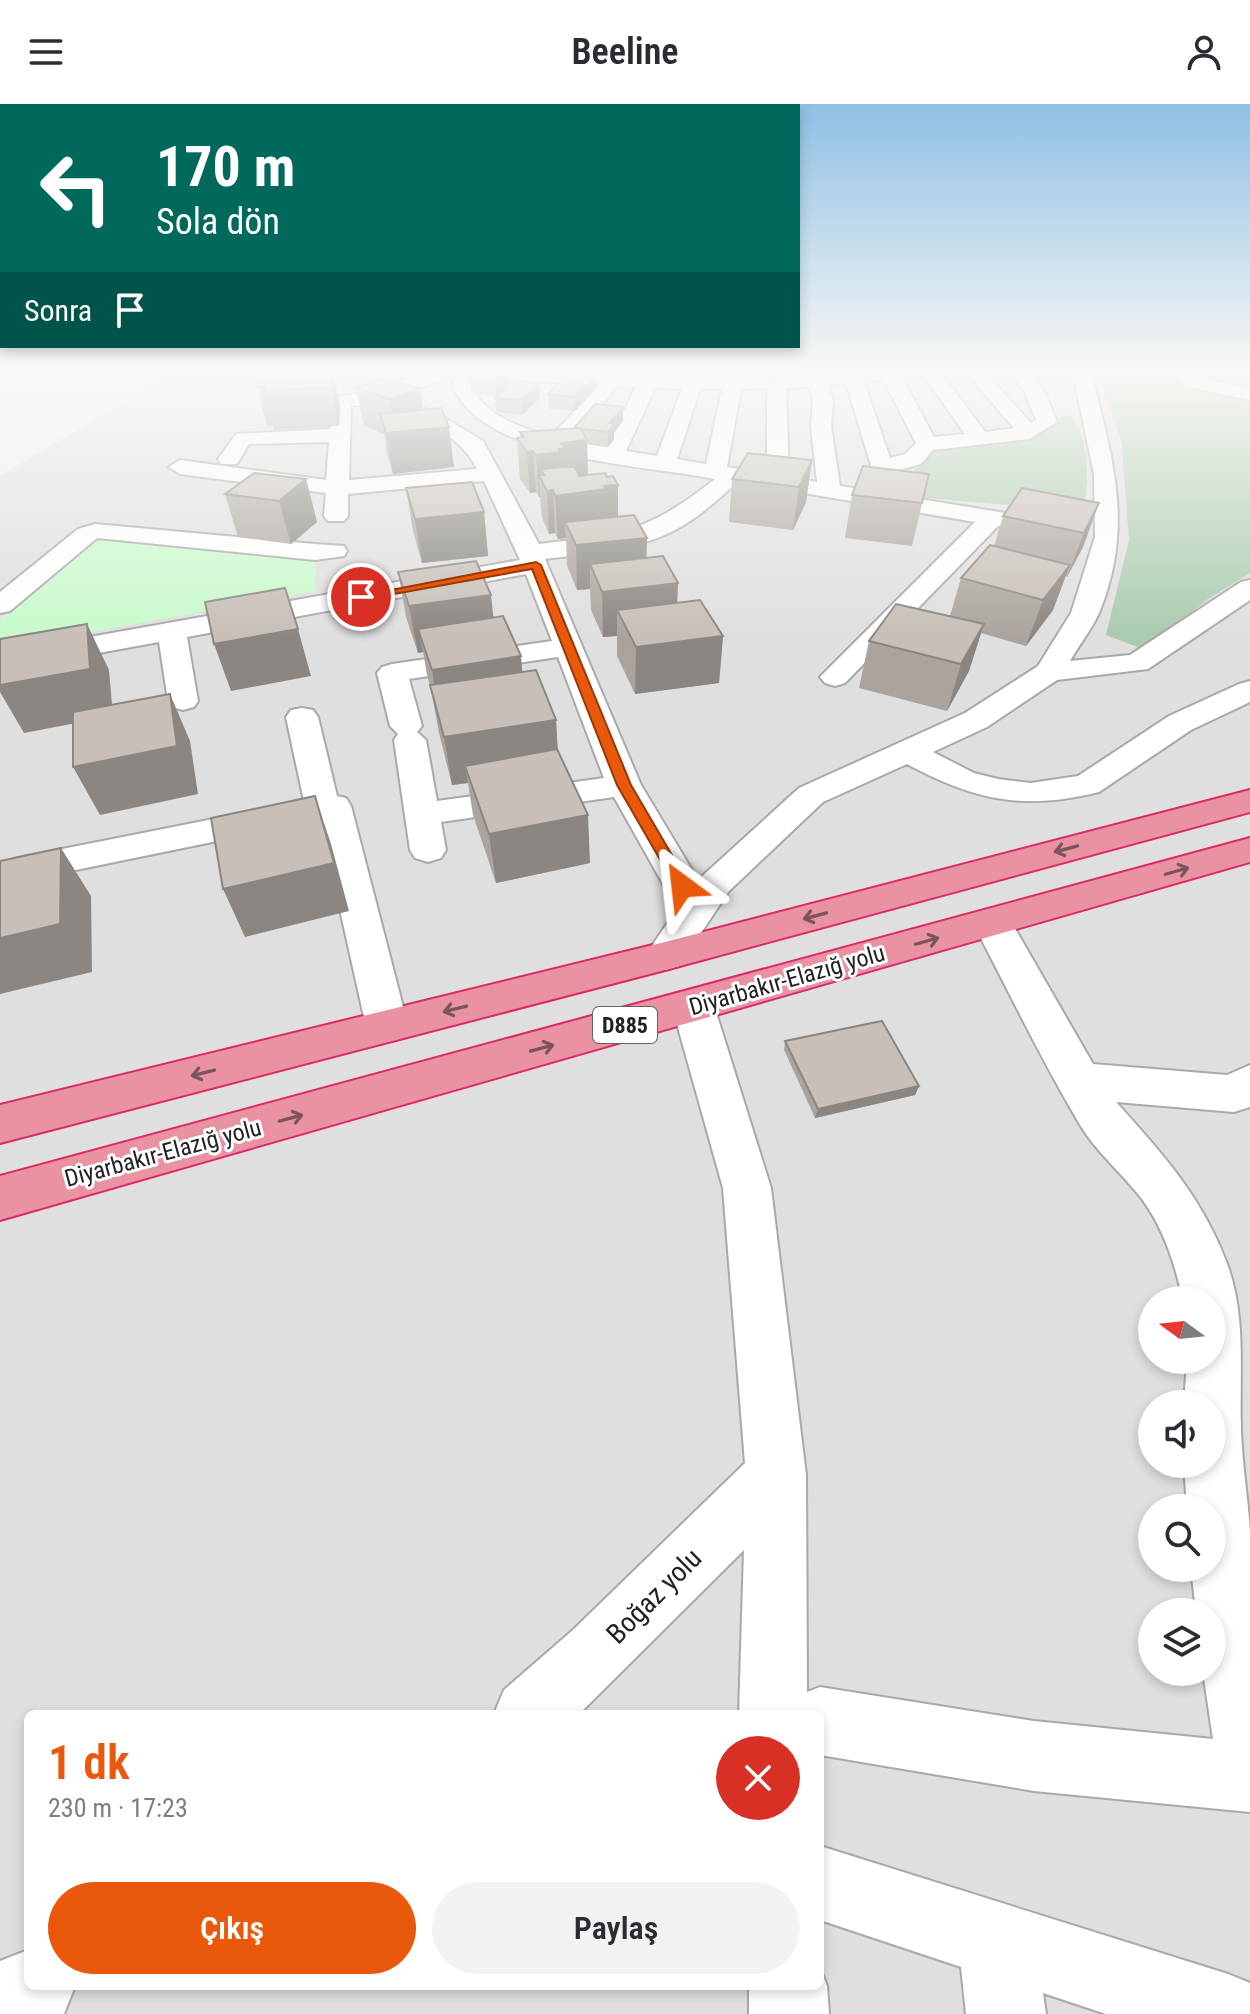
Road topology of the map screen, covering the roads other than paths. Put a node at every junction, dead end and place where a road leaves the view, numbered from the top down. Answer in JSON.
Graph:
{"nodes":[{"id":1,"x":339,"y":458,"type":"edge"},
{"id":2,"x":482,"y":458,"type":"edge"},
{"id":3,"x":627,"y":458,"type":"edge"},
{"id":4,"x":667,"y":458,"type":"edge"},
{"id":5,"x":725,"y":458,"type":"edge"},
{"id":6,"x":778,"y":458,"type":"edge"},
{"id":7,"x":825,"y":458,"type":"edge"},
{"id":8,"x":880,"y":458,"type":"edge"},
{"id":9,"x":914,"y":458,"type":"edge"},
{"id":10,"x":1101,"y":458,"type":"edge"},
{"id":11,"x":665,"y":464,"type":"junction"},
{"id":12,"x":883,"y":467,"type":"junction"},
{"id":13,"x":724,"y":473,"type":"junction"},
{"id":14,"x":490,"y":474,"type":"junction"},
{"id":15,"x":778,"y":482,"type":"junction"},
{"id":16,"x":337,"y":488,"type":"junction"},
{"id":17,"x":829,"y":491,"type":"junction"},
{"id":18,"x":892,"y":496,"type":"edge"},
{"id":19,"x":257,"y":500,"type":"edge"},
{"id":20,"x":992,"y":518,"type":"junction"},
{"id":21,"x":234,"y":522,"type":"dead end"},
{"id":22,"x":1107,"y":537,"type":"junction"},
{"id":23,"x":212,"y":541,"type":"junction"},
{"id":24,"x":335,"y":551,"type":"junction"},
{"id":25,"x":533,"y":559,"type":"junction"},
{"id":26,"x":1250,"y":588,"type":"edge"},
{"id":27,"x":332,"y":602,"type":"junction"},
{"id":28,"x":0,"y":605,"type":"edge"},
{"id":29,"x":172,"y":631,"type":"junction"},
{"id":30,"x":570,"y":647,"type":"junction"},
{"id":31,"x":0,"y":662,"type":"edge"},
{"id":32,"x":1049,"y":672,"type":"junction"},
{"id":33,"x":835,"y":677,"type":"dead end"},
{"id":34,"x":1250,"y":690,"type":"edge"},
{"id":35,"x":183,"y":701,"type":"dead end"},
{"id":36,"x":302,"y":717,"type":"dead end"},
{"id":37,"x":907,"y":751,"type":"junction"},
{"id":38,"x":624,"y":785,"type":"junction"},
{"id":39,"x":1250,"y":801,"type":"edge"},
{"id":40,"x":323,"y":809,"type":"junction"},
{"id":41,"x":422,"y":814,"type":"junction"},
{"id":42,"x":428,"y":850,"type":"dead end"},
{"id":43,"x":1250,"y":850,"type":"edge"},
{"id":44,"x":27,"y":868,"type":"edge"},
{"id":45,"x":697,"y":911,"type":"junction"},
{"id":46,"x":992,"y":923,"type":"junction"},
{"id":47,"x":665,"y":956,"type":"junction"},
{"id":48,"x":693,"y":1006,"type":"junction"},
{"id":49,"x":387,"y":1026,"type":"junction"},
{"id":50,"x":1078,"y":1081,"type":"junction"},
{"id":51,"x":1245,"y":1095,"type":"edge"},
{"id":52,"x":0,"y":1124,"type":"edge"},
{"id":53,"x":0,"y":1198,"type":"edge"},
{"id":54,"x":1207,"y":1286,"type":"edge"},
{"id":55,"x":1213,"y":1374,"type":"edge"},
{"id":56,"x":776,"y":1475,"type":"junction"},
{"id":57,"x":532,"y":1710,"type":"edge"},
{"id":58,"x":788,"y":1710,"type":"edge"},
{"id":59,"x":824,"y":1722,"type":"edge"},
{"id":60,"x":1250,"y":1750,"type":"edge"},
{"id":61,"x":1250,"y":1777,"type":"edge"},
{"id":62,"x":824,"y":1884,"type":"edge"},
{"id":63,"x":997,"y":1940,"type":"junction"},
{"id":64,"x":26,"y":1990,"type":"edge"},
{"id":65,"x":788,"y":1990,"type":"edge"},
{"id":66,"x":0,"y":2001,"type":"edge"},
{"id":67,"x":1200,"y":2009,"type":"edge"},
{"id":68,"x":789,"y":2014,"type":"edge"},
{"id":69,"x":1006,"y":2014,"type":"edge"}],
"edges":[{"from":1,"to":16,"type":"street"},
{"from":2,"to":14,"type":"street"},
{"from":3,"to":11,"type":"street"},
{"from":4,"to":11,"type":"street"},
{"from":5,"to":13,"type":"street"},
{"from":6,"to":15,"type":"street"},
{"from":7,"to":17,"type":"street"},
{"from":8,"to":12,"type":"street"},
{"from":9,"to":12,"type":"street"},
{"from":10,"to":22,"type":"street"},
{"from":11,"to":13,"type":"street"},
{"from":12,"to":18,"type":"street"},
{"from":13,"to":15,"type":"street"},
{"from":13,"to":25,"type":"street"},
{"from":14,"to":16,"type":"street"},
{"from":14,"to":25,"type":"street"},
{"from":15,"to":17,"type":"street"},
{"from":16,"to":19,"type":"street"},
{"from":16,"to":24,"type":"street"},
{"from":17,"to":20,"type":"street"},
{"from":20,"to":22,"type":"street"},
{"from":20,"to":33,"type":"street"},
{"from":21,"to":23,"type":"street"},
{"from":22,"to":32,"type":"street"},
{"from":23,"to":24,"type":"street"},
{"from":23,"to":28,"type":"street"},
{"from":24,"to":27,"type":"street"},
{"from":25,"to":27,"type":"street"},
{"from":25,"to":30,"type":"street"},
{"from":26,"to":32,"type":"street"},
{"from":27,"to":29,"type":"street"},
{"from":29,"to":31,"type":"street"},
{"from":29,"to":35,"type":"street"},
{"from":30,"to":38,"type":"street"},
{"from":30,"to":41,"type":"street"},
{"from":32,"to":37,"type":"street"},
{"from":34,"to":37,"type":"street"},
{"from":36,"to":40,"type":"street"},
{"from":37,"to":45,"type":"street"},
{"from":38,"to":41,"type":"street"},
{"from":38,"to":45,"type":"street"},
{"from":39,"to":47,"type":"highway","number":"D885","one_way":true},
{"from":40,"to":44,"type":"street"},
{"from":40,"to":49,"type":"street"},
{"from":41,"to":42,"type":"street"},
{"from":46,"to":43,"type":"highway","name":"Diyarbakır-Elazığ yolu","number":"D885","one_way":true},
{"from":45,"to":47,"type":"street"},
{"from":48,"to":46,"type":"highway","name":"Diyarbakır-Elazığ yolu","number":"D885","one_way":true},
{"from":46,"to":50,"type":"street"},
{"from":47,"to":49,"type":"highway","number":"D885","one_way":true},
{"from":53,"to":48,"type":"highway","name":"Diyarbakır-Elazığ yolu","number":"D885","one_way":true},
{"from":48,"to":56,"type":"street"},
{"from":49,"to":52,"type":"highway","number":"D885","one_way":true},
{"from":50,"to":51,"type":"street"},
{"from":50,"to":54,"type":"street"},
{"from":55,"to":60,"type":"street"},
{"from":56,"to":57,"type":"street","name":"Boğaz yolu"},
{"from":56,"to":58,"type":"street"},
{"from":59,"to":61,"type":"street"},
{"from":62,"to":63,"type":"street"},
{"from":63,"to":67,"type":"street"},
{"from":63,"to":69,"type":"street"},
{"from":64,"to":66,"type":"street"},
{"from":65,"to":68,"type":"street"}]}
